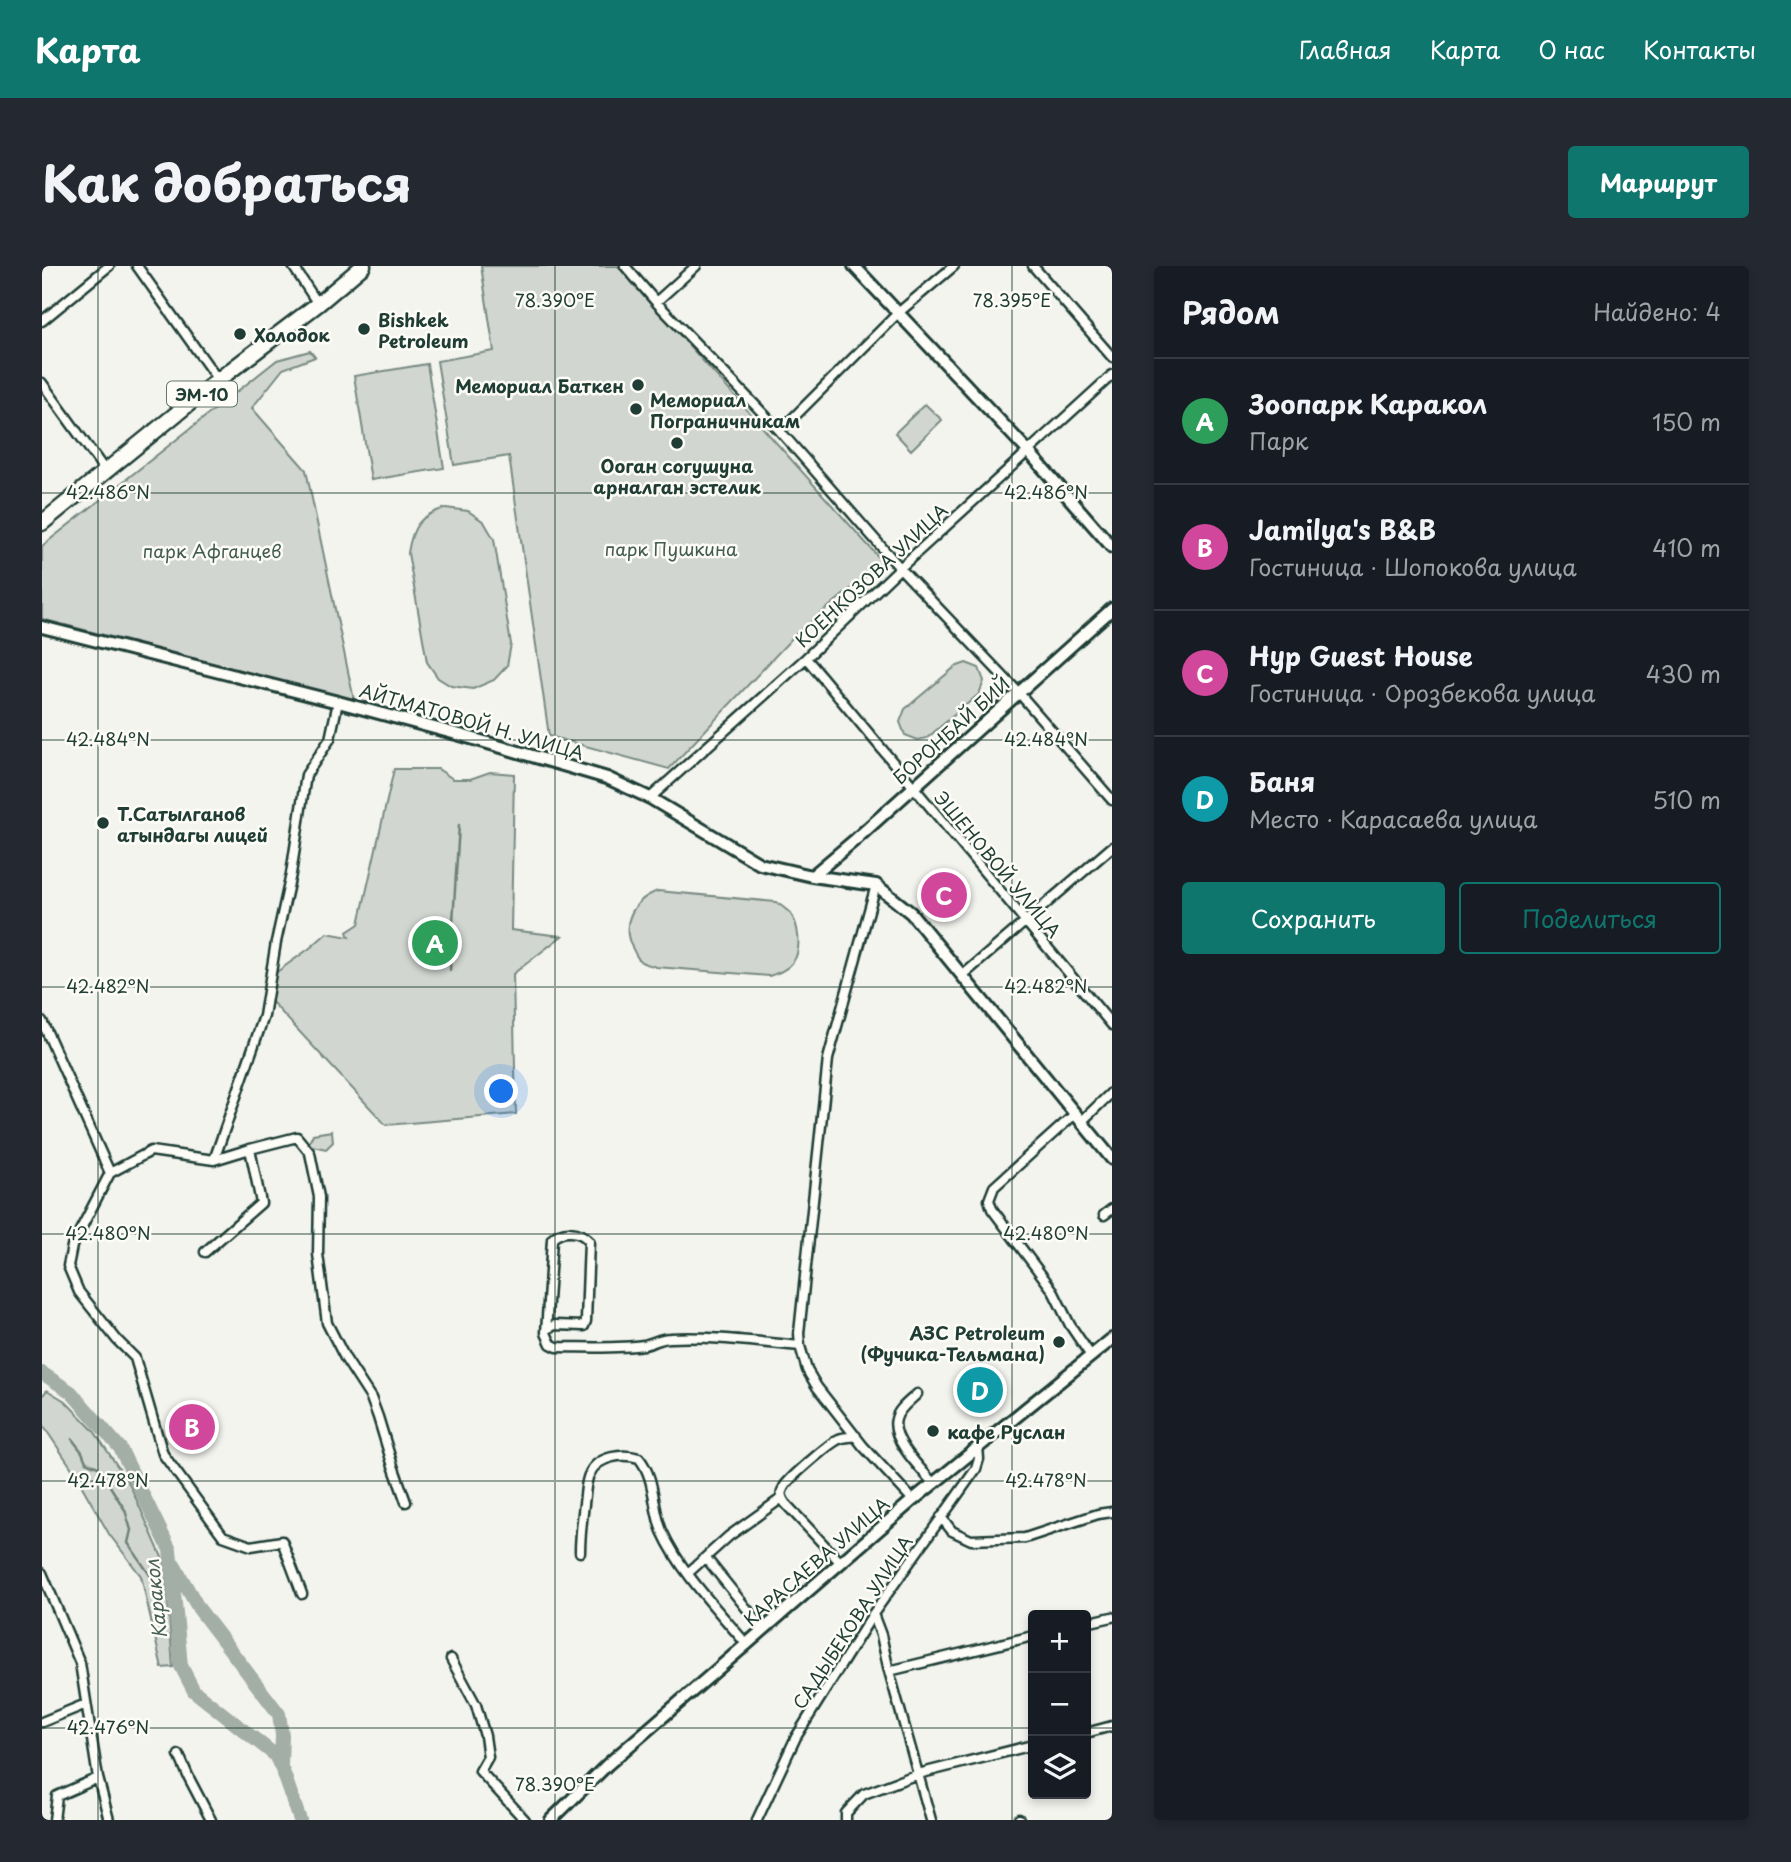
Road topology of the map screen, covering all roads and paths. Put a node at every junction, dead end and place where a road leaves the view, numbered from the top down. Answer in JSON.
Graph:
{"nodes":[{"id":1,"x":108,"y":266,"type":"edge"},
{"id":2,"x":137,"y":266,"type":"edge"},
{"id":3,"x":293,"y":266,"type":"edge"},
{"id":4,"x":363,"y":266,"type":"edge"},
{"id":5,"x":625,"y":266,"type":"edge"},
{"id":6,"x":696,"y":266,"type":"edge"},
{"id":7,"x":854,"y":266,"type":"edge"},
{"id":8,"x":954,"y":266,"type":"edge"},
{"id":9,"x":1033,"y":266,"type":"edge"},
{"id":10,"x":656,"y":302,"type":"junction"},
{"id":11,"x":318,"y":304,"type":"junction"},
{"id":12,"x":898,"y":313,"type":"junction"},
{"id":13,"x":42,"y":321,"type":"edge"},
{"id":14,"x":1112,"y":357,"type":"edge"},
{"id":15,"x":1112,"y":375,"type":"edge"},
{"id":16,"x":218,"y":380,"type":"junction"},
{"id":17,"x":42,"y":383,"type":"edge"},
{"id":18,"x":780,"y":431,"type":"junction"},
{"id":19,"x":1028,"y":451,"type":"junction"},
{"id":20,"x":106,"y":472,"type":"junction"},
{"id":21,"x":42,"y":523,"type":"edge"},
{"id":22,"x":1112,"y":547,"type":"edge"},
{"id":23,"x":900,"y":568,"type":"junction"},
{"id":24,"x":1112,"y":610,"type":"edge"},
{"id":25,"x":42,"y":627,"type":"edge"},
{"id":26,"x":806,"y":658,"type":"junction"},
{"id":27,"x":1019,"y":693,"type":"junction"},
{"id":28,"x":338,"y":702,"type":"junction"},
{"id":29,"x":913,"y":786,"type":"junction"},
{"id":30,"x":650,"y":798,"type":"junction"},
{"id":31,"x":1112,"y":800,"type":"edge"},
{"id":32,"x":1112,"y":847,"type":"edge"},
{"id":33,"x":812,"y":876,"type":"junction"},
{"id":34,"x":876,"y":885,"type":"junction"},
{"id":35,"x":1025,"y":921,"type":"junction"},
{"id":36,"x":962,"y":976,"type":"junction"},
{"id":37,"x":42,"y":1021,"type":"edge"},
{"id":38,"x":1112,"y":1025,"type":"edge"},
{"id":39,"x":1112,"y":1092,"type":"edge"},
{"id":40,"x":1079,"y":1117,"type":"junction"},
{"id":41,"x":250,"y":1149,"type":"junction"},
{"id":42,"x":1112,"y":1159,"type":"edge"},
{"id":43,"x":214,"y":1160,"type":"junction"},
{"id":44,"x":110,"y":1173,"type":"junction"},
{"id":45,"x":1112,"y":1209,"type":"edge"},
{"id":46,"x":1104,"y":1215,"type":"dead end"},
{"id":47,"x":205,"y":1252,"type":"dead end"},
{"id":48,"x":547,"y":1329,"type":"junction"},
{"id":49,"x":1112,"y":1339,"type":"edge"},
{"id":50,"x":800,"y":1346,"type":"junction"},
{"id":51,"x":1091,"y":1356,"type":"junction"},
{"id":52,"x":917,"y":1394,"type":"dead end"},
{"id":53,"x":856,"y":1436,"type":"junction"},
{"id":54,"x":978,"y":1447,"type":"junction"},
{"id":55,"x":933,"y":1484,"type":"junction"},
{"id":56,"x":782,"y":1498,"type":"junction"},
{"id":57,"x":914,"y":1500,"type":"junction"},
{"id":58,"x":406,"y":1502,"type":"dead end"},
{"id":59,"x":1112,"y":1512,"type":"edge"},
{"id":60,"x":942,"y":1517,"type":"junction"},
{"id":61,"x":580,"y":1552,"type":"dead end"},
{"id":62,"x":706,"y":1558,"type":"junction"},
{"id":63,"x":841,"y":1563,"type":"junction"},
{"id":64,"x":42,"y":1573,"type":"edge"},
{"id":65,"x":688,"y":1573,"type":"junction"},
{"id":66,"x":302,"y":1594,"type":"dead end"},
{"id":67,"x":873,"y":1614,"type":"junction"},
{"id":68,"x":1112,"y":1617,"type":"edge"},
{"id":69,"x":1091,"y":1622,"type":"edge"},
{"id":70,"x":764,"y":1630,"type":"junction"},
{"id":71,"x":1028,"y":1637,"type":"edge"},
{"id":72,"x":747,"y":1645,"type":"junction"},
{"id":73,"x":451,"y":1659,"type":"dead end"},
{"id":74,"x":889,"y":1671,"type":"junction"},
{"id":75,"x":86,"y":1704,"type":"junction"},
{"id":76,"x":42,"y":1722,"type":"edge"},
{"id":77,"x":1112,"y":1726,"type":"edge"},
{"id":78,"x":1091,"y":1732,"type":"edge"},
{"id":79,"x":1028,"y":1746,"type":"edge"},
{"id":80,"x":180,"y":1755,"type":"dead end"},
{"id":81,"x":918,"y":1773,"type":"junction"},
{"id":82,"x":98,"y":1778,"type":"junction"},
{"id":83,"x":54,"y":1820,"type":"edge"},
{"id":84,"x":109,"y":1820,"type":"edge"},
{"id":85,"x":211,"y":1820,"type":"edge"},
{"id":86,"x":525,"y":1820,"type":"edge"},
{"id":87,"x":551,"y":1820,"type":"edge"},
{"id":88,"x":757,"y":1820,"type":"edge"},
{"id":89,"x":846,"y":1820,"type":"edge"},
{"id":90,"x":931,"y":1820,"type":"edge"}],
"edges":[{"from":1,"to":13,"type":"street"},
{"from":2,"to":16,"type":"street"},
{"from":3,"to":11,"type":"street"},
{"from":4,"to":11,"type":"highway","number":"ЭМ-10"},
{"from":5,"to":10,"type":"street"},
{"from":6,"to":10,"type":"street"},
{"from":7,"to":12,"type":"main road"},
{"from":8,"to":12,"type":"street"},
{"from":9,"to":14,"type":"street"},
{"from":10,"to":18,"type":"street"},
{"from":11,"to":16,"type":"highway","number":"ЭМ-10"},
{"from":12,"to":18,"type":"street"},
{"from":12,"to":19,"type":"main road"},
{"from":15,"to":19,"type":"street","name":"КОЕНКОЗОВА УЛИЦА"},
{"from":16,"to":20,"type":"highway","number":"ЭМ-10"},
{"from":17,"to":20,"type":"street"},
{"from":18,"to":23,"type":"street"},
{"from":19,"to":22,"type":"main road"},
{"from":19,"to":23,"type":"street","name":"КОЕНКОЗОВА УЛИЦА"},
{"from":20,"to":21,"type":"highway","number":"ЭМ-10"},
{"from":23,"to":26,"type":"street","name":"КОЕНКОЗОВА УЛИЦА"},
{"from":23,"to":27,"type":"street"},
{"from":24,"to":27,"type":"main road","name":"БОРОНБАЙ БИЙ"},
{"from":25,"to":28,"type":"main road","name":"АЙТМАТОВОЙ Н. УЛИЦА"},
{"from":26,"to":29,"type":"street","name":"ЭШЕНОВОЙ УЛИЦА"},
{"from":26,"to":30,"type":"street","name":"КОЕНКОЗОВА УЛИЦА"},
{"from":27,"to":29,"type":"main road","name":"БОРОНБАЙ БИЙ"},
{"from":27,"to":31,"type":"street"},
{"from":28,"to":30,"type":"main road","name":"АЙТМАТОВОЙ Н. УЛИЦА"},
{"from":28,"to":43,"type":"street"},
{"from":29,"to":33,"type":"main road","name":"БОРОНБАЙ БИЙ"},
{"from":29,"to":35,"type":"street","name":"ЭШЕНОВОЙ УЛИЦА"},
{"from":30,"to":33,"type":"main road","name":"АЙТМАТОВОЙ Н. УЛИЦА"},
{"from":32,"to":35,"type":"street"},
{"from":33,"to":34,"type":"main road","name":"АЙТМАТОВОЙ Н. УЛИЦА"},
{"from":34,"to":36,"type":"main road"},
{"from":34,"to":50,"type":"street"},
{"from":35,"to":36,"type":"street"},
{"from":35,"to":38,"type":"street","name":"ЭШЕНОВОЙ УЛИЦА"},
{"from":36,"to":40,"type":"main road"},
{"from":37,"to":44,"type":"street"},
{"from":39,"to":40,"type":"street"},
{"from":40,"to":42,"type":"main road"},
{"from":40,"to":51,"type":"street"},
{"from":41,"to":43,"type":"street"},
{"from":41,"to":47,"type":"street"},
{"from":41,"to":58,"type":"street"},
{"from":43,"to":44,"type":"street"},
{"from":44,"to":66,"type":"street"},
{"from":45,"to":46,"type":"street"},
{"from":48,"to":48,"type":"street"},
{"from":48,"to":50,"type":"street"},
{"from":49,"to":51,"type":"main road","name":"КАРАСАЕВА УЛИЦА"},
{"from":50,"to":53,"type":"street"},
{"from":51,"to":54,"type":"main road","name":"КАРАСАЕВА УЛИЦА"},
{"from":52,"to":55,"type":"street"},
{"from":53,"to":56,"type":"street"},
{"from":53,"to":57,"type":"street"},
{"from":54,"to":55,"type":"main road","name":"КАРАСАЕВА УЛИЦА"},
{"from":54,"to":60,"type":"street","name":"САДЫБЕКОВА УЛИЦА"},
{"from":55,"to":57,"type":"main road","name":"КАРАСАЕВА УЛИЦА"},
{"from":56,"to":62,"type":"street"},
{"from":56,"to":63,"type":"street"},
{"from":57,"to":63,"type":"main road","name":"КАРАСАЕВА УЛИЦА"},
{"from":59,"to":60,"type":"street"},
{"from":60,"to":67,"type":"street","name":"САДЫБЕКОВА УЛИЦА"},
{"from":61,"to":65,"type":"street"},
{"from":62,"to":65,"type":"street"},
{"from":62,"to":70,"type":"street"},
{"from":63,"to":70,"type":"main road","name":"КАРАСАЕВА УЛИЦА"},
{"from":64,"to":75,"type":"street"},
{"from":65,"to":72,"type":"street"},
{"from":67,"to":74,"type":"street"},
{"from":67,"to":88,"type":"street","name":"САДЫБЕКОВА УЛИЦА"},
{"from":68,"to":69,"type":"street"},
{"from":70,"to":72,"type":"main road","name":"КАРАСАЕВА УЛИЦА"},
{"from":71,"to":74,"type":"street"},
{"from":72,"to":87,"type":"main road","name":"КАРАСАЕВА УЛИЦА"},
{"from":73,"to":86,"type":"street"},
{"from":74,"to":81,"type":"street"},
{"from":75,"to":76,"type":"street"},
{"from":75,"to":82,"type":"street"},
{"from":77,"to":78,"type":"street"},
{"from":79,"to":81,"type":"street"},
{"from":80,"to":85,"type":"street"},
{"from":81,"to":89,"type":"street"},
{"from":81,"to":90,"type":"street"},
{"from":82,"to":83,"type":"street"},
{"from":82,"to":84,"type":"street"}]}
